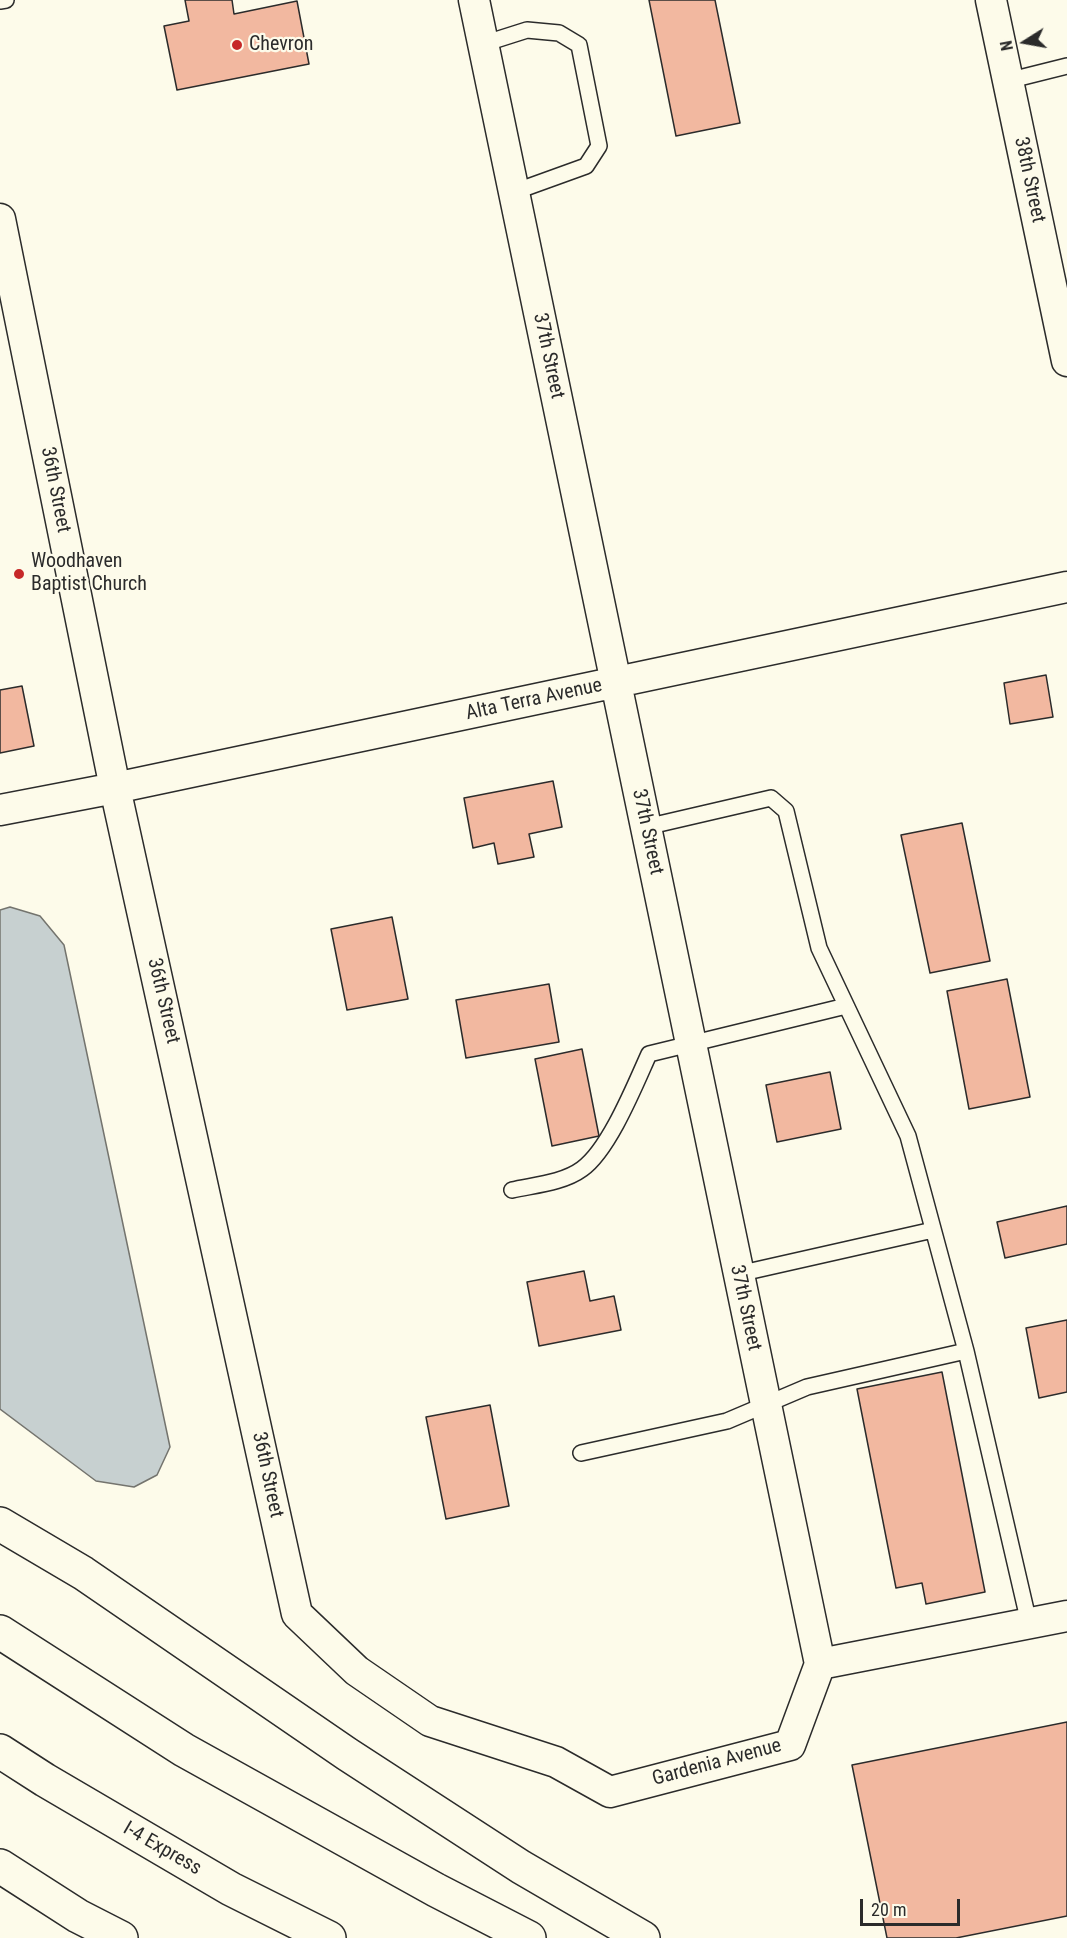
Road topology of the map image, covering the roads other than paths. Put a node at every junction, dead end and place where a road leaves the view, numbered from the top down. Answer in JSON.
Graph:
{"nodes":[{"id":1,"x":6,"y":0,"type":"edge"},
{"id":2,"x":474,"y":0,"type":"edge"},
{"id":3,"x":991,"y":0,"type":"edge"},
{"id":4,"x":0,"y":1,"type":"edge"},
{"id":5,"x":483,"y":44,"type":"junction"},
{"id":6,"x":1067,"y":66,"type":"edge"},
{"id":7,"x":1007,"y":81,"type":"junction"},
{"id":8,"x":514,"y":192,"type":"junction"},
{"id":9,"x":0,"y":219,"type":"edge"},
{"id":10,"x":1067,"y":361,"type":"edge"},
{"id":11,"x":1067,"y":587,"type":"edge"},
{"id":12,"x":615,"y":682,"type":"junction"},
{"id":13,"x":115,"y":788,"type":"junction"},
{"id":14,"x":0,"y":810,"type":"edge"},
{"id":15,"x":646,"y":826,"type":"junction"},
{"id":16,"x":846,"y":1006,"type":"junction"},
{"id":17,"x":691,"y":1044,"type":"junction"},
{"id":18,"x":512,"y":1190,"type":"dead end"},
{"id":19,"x":933,"y":1230,"type":"junction"},
{"id":20,"x":738,"y":1274,"type":"junction"},
{"id":21,"x":966,"y":1351,"type":"junction"},
{"id":22,"x":765,"y":1405,"type":"junction"},
{"id":23,"x":581,"y":1453,"type":"dead end"},
{"id":24,"x":0,"y":1524,"type":"edge"},
{"id":25,"x":1067,"y":1616,"type":"edge"},
{"id":26,"x":1029,"y":1623,"type":"junction"},
{"id":27,"x":0,"y":1632,"type":"edge"},
{"id":28,"x":820,"y":1664,"type":"junction"},
{"id":29,"x":430,"y":1721,"type":"joint"},
{"id":30,"x":0,"y":1751,"type":"edge"},
{"id":31,"x":0,"y":1866,"type":"edge"},
{"id":32,"x":121,"y":1938,"type":"edge"},
{"id":33,"x":329,"y":1938,"type":"edge"},
{"id":34,"x":530,"y":1938,"type":"edge"},
{"id":35,"x":643,"y":1938,"type":"edge"}],
"edges":[{"from":1,"to":4,"type":"lane"},
{"from":2,"to":5,"type":"street","name":"37th Street"},
{"from":3,"to":7,"type":"street","name":"38th Street"},
{"from":5,"to":8,"type":"street","name":"37th Street"},
{"from":5,"to":8,"type":"lane"},
{"from":6,"to":7,"type":"lane"},
{"from":7,"to":10,"type":"street","name":"38th Street"},
{"from":8,"to":12,"type":"street","name":"37th Street"},
{"from":9,"to":13,"type":"street","name":"36th Street"},
{"from":11,"to":12,"type":"street","name":"Alta Terra Avenue"},
{"from":12,"to":13,"type":"street","name":"Alta Terra Avenue"},
{"from":12,"to":15,"type":"street","name":"37th Street"},
{"from":13,"to":14,"type":"street","name":"Alta Terra Avenue"},
{"from":13,"to":29,"type":"street","name":"36th Street"},
{"from":15,"to":16,"type":"lane"},
{"from":15,"to":17,"type":"street","name":"37th Street"},
{"from":16,"to":17,"type":"lane"},
{"from":16,"to":19,"type":"lane"},
{"from":17,"to":18,"type":"lane"},
{"from":17,"to":20,"type":"street","name":"37th Street"},
{"from":19,"to":20,"type":"lane"},
{"from":19,"to":21,"type":"lane"},
{"from":20,"to":22,"type":"street","name":"37th Street"},
{"from":21,"to":22,"type":"lane"},
{"from":21,"to":26,"type":"lane"},
{"from":22,"to":23,"type":"lane"},
{"from":22,"to":28,"type":"street","name":"37th Street"},
{"from":24,"to":35,"type":"highway"},
{"from":25,"to":26,"type":"street"},
{"from":26,"to":28,"type":"street"},
{"from":27,"to":34,"type":"highway"},
{"from":28,"to":29,"type":"street","name":"Gardenia Avenue"},
{"from":30,"to":33,"type":"highway","name":"I-4 Express"},
{"from":31,"to":32,"type":"highway"}]}
